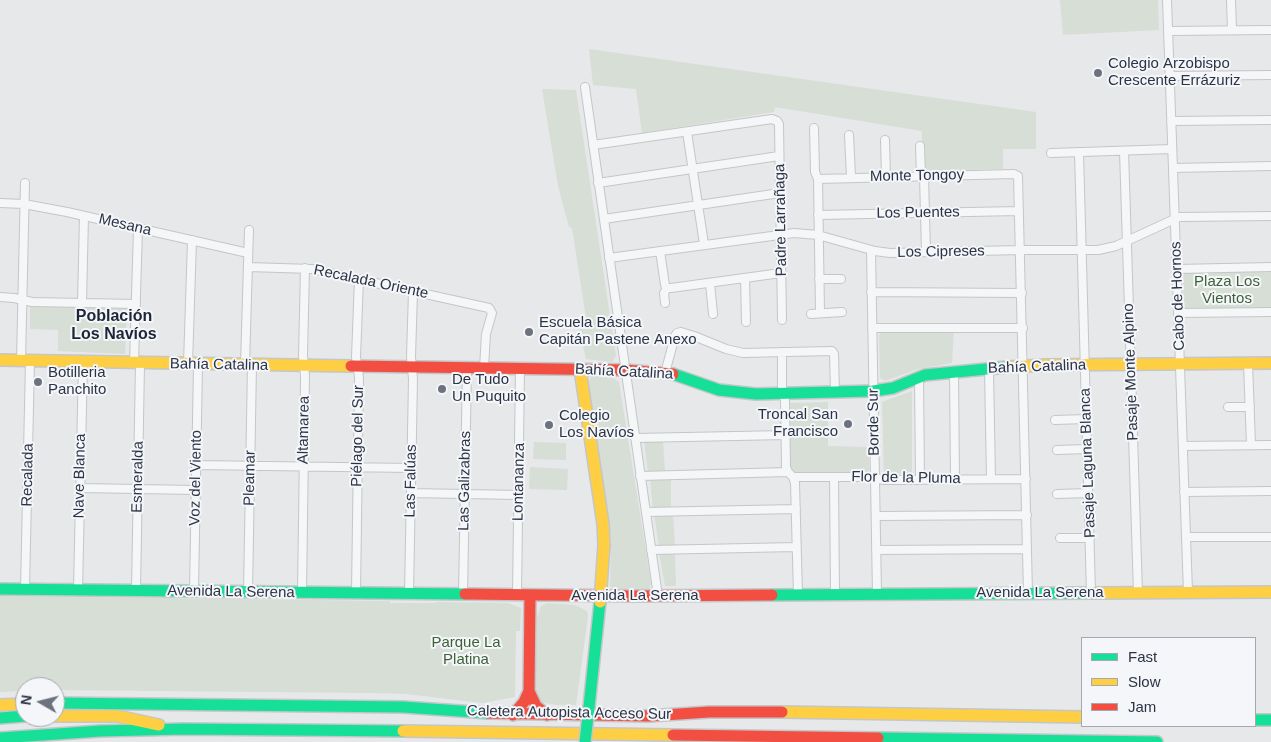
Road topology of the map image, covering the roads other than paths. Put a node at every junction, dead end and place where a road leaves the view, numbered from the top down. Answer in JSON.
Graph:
{"nodes":[{"id":1,"x":1167,"y":0,"type":"edge"},
{"id":2,"x":1231,"y":0,"type":"edge"},
{"id":3,"x":1232,"y":30,"type":"junction"},
{"id":4,"x":1271,"y":30,"type":"edge"},
{"id":5,"x":1168,"y":31,"type":"junction"},
{"id":6,"x":1271,"y":75,"type":"edge"},
{"id":7,"x":1170,"y":76,"type":"junction"},
{"id":8,"x":585,"y":87,"type":"dead end"},
{"id":9,"x":1271,"y":120,"type":"edge"},
{"id":10,"x":1171,"y":121,"type":"junction"},
{"id":11,"x":814,"y":128,"type":"dead end"},
{"id":12,"x":687,"y":132,"type":"junction"},
{"id":13,"x":850,"y":135,"type":"dead end"},
{"id":14,"x":885,"y":140,"type":"dead end"},
{"id":15,"x":593,"y":145,"type":"junction"},
{"id":16,"x":920,"y":146,"type":"dead end"},
{"id":17,"x":1172,"y":149,"type":"junction"},
{"id":18,"x":1124,"y":151,"type":"junction"},
{"id":19,"x":1079,"y":152,"type":"junction"},
{"id":20,"x":1051,"y":153,"type":"dead end"},
{"id":21,"x":780,"y":156,"type":"junction"},
{"id":22,"x":1271,"y":166,"type":"edge"},
{"id":23,"x":1173,"y":168,"type":"junction"},
{"id":24,"x":692,"y":169,"type":"junction"},
{"id":25,"x":886,"y":176,"type":"junction"},
{"id":26,"x":922,"y":176,"type":"junction"},
{"id":27,"x":851,"y":177,"type":"junction"},
{"id":28,"x":818,"y":178,"type":"junction"},
{"id":29,"x":25,"y":183,"type":"dead end"},
{"id":30,"x":598,"y":183,"type":"junction"},
{"id":31,"x":780,"y":193,"type":"junction"},
{"id":32,"x":0,"y":203,"type":"edge"},
{"id":33,"x":24,"y":204,"type":"junction"},
{"id":34,"x":698,"y":205,"type":"junction"},
{"id":35,"x":1019,"y":211,"type":"junction"},
{"id":36,"x":925,"y":213,"type":"junction"},
{"id":37,"x":818,"y":214,"type":"junction"},
{"id":38,"x":84,"y":216,"type":"junction"},
{"id":39,"x":1271,"y":216,"type":"edge"},
{"id":40,"x":1175,"y":218,"type":"junction"},
{"id":41,"x":604,"y":219,"type":"junction"},
{"id":42,"x":138,"y":228,"type":"junction"},
{"id":43,"x":249,"y":230,"type":"dead end"},
{"id":44,"x":781,"y":233,"type":"junction"},
{"id":45,"x":818,"y":235,"type":"junction"},
{"id":46,"x":192,"y":240,"type":"junction"},
{"id":47,"x":1126,"y":241,"type":"junction"},
{"id":48,"x":704,"y":244,"type":"junction"},
{"id":49,"x":660,"y":250,"type":"junction"},
{"id":50,"x":870,"y":250,"type":"junction"},
{"id":51,"x":1020,"y":250,"type":"junction"},
{"id":52,"x":1082,"y":251,"type":"junction"},
{"id":53,"x":926,"y":252,"type":"junction"},
{"id":54,"x":248,"y":253,"type":"junction"},
{"id":55,"x":609,"y":258,"type":"junction"},
{"id":56,"x":248,"y":267,"type":"junction"},
{"id":57,"x":1271,"y":267,"type":"edge"},
{"id":58,"x":305,"y":268,"type":"junction"},
{"id":59,"x":1177,"y":269,"type":"junction"},
{"id":60,"x":782,"y":273,"type":"junction"},
{"id":61,"x":745,"y":278,"type":"junction"},
{"id":62,"x":359,"y":279,"type":"junction"},
{"id":63,"x":819,"y":279,"type":"junction"},
{"id":64,"x":841,"y":279,"type":"dead end"},
{"id":65,"x":710,"y":283,"type":"junction"},
{"id":66,"x":667,"y":288,"type":"junction"},
{"id":67,"x":413,"y":291,"type":"junction"},
{"id":68,"x":871,"y":292,"type":"junction"},
{"id":69,"x":1022,"y":292,"type":"junction"},
{"id":70,"x":0,"y":297,"type":"edge"},
{"id":71,"x":22,"y":300,"type":"junction"},
{"id":72,"x":82,"y":303,"type":"junction"},
{"id":73,"x":665,"y":303,"type":"dead end"},
{"id":74,"x":136,"y":304,"type":"junction"},
{"id":75,"x":842,"y":312,"type":"dead end"},
{"id":76,"x":1271,"y":312,"type":"edge"},
{"id":77,"x":820,"y":313,"type":"junction"},
{"id":78,"x":1178,"y":313,"type":"junction"},
{"id":79,"x":713,"y":314,"type":"dead end"},
{"id":80,"x":811,"y":314,"type":"dead end"},
{"id":81,"x":782,"y":320,"type":"dead end"},
{"id":82,"x":746,"y":322,"type":"dead end"},
{"id":83,"x":872,"y":328,"type":"junction"},
{"id":84,"x":1022,"y":328,"type":"junction"},
{"id":85,"x":782,"y":352,"type":"junction"},
{"id":86,"x":0,"y":360,"type":"edge"},
{"id":87,"x":25,"y":361,"type":"junction"},
{"id":88,"x":83,"y":362,"type":"junction"},
{"id":89,"x":137,"y":363,"type":"junction"},
{"id":90,"x":1248,"y":363,"type":"junction"},
{"id":91,"x":1271,"y":363,"type":"edge"},
{"id":92,"x":193,"y":364,"type":"junction"},
{"id":93,"x":1130,"y":364,"type":"junction"},
{"id":94,"x":1180,"y":364,"type":"junction"},
{"id":95,"x":249,"y":365,"type":"junction"},
{"id":96,"x":1085,"y":365,"type":"junction"},
{"id":97,"x":304,"y":366,"type":"junction"},
{"id":98,"x":358,"y":366,"type":"junction"},
{"id":99,"x":1023,"y":366,"type":"junction"},
{"id":100,"x":412,"y":367,"type":"junction"},
{"id":101,"x":467,"y":368,"type":"junction"},
{"id":102,"x":484,"y":368,"type":"junction"},
{"id":103,"x":520,"y":368,"type":"junction"},
{"id":104,"x":989,"y":368,"type":"junction"},
{"id":105,"x":580,"y":369,"type":"junction"},
{"id":106,"x":625,"y":370,"type":"junction"},
{"id":107,"x":954,"y":371,"type":"junction"},
{"id":108,"x":665,"y":373,"type":"junction"},
{"id":109,"x":919,"y":377,"type":"junction"},
{"id":110,"x":835,"y":392,"type":"junction"},
{"id":111,"x":873,"y":392,"type":"junction"},
{"id":112,"x":784,"y":394,"type":"junction"},
{"id":113,"x":1228,"y":407,"type":"dead end"},
{"id":114,"x":1250,"y":407,"type":"junction"},
{"id":115,"x":1086,"y":419,"type":"junction"},
{"id":116,"x":1055,"y":420,"type":"dead end"},
{"id":117,"x":786,"y":435,"type":"junction"},
{"id":118,"x":635,"y":438,"type":"junction"},
{"id":119,"x":1252,"y":445,"type":"junction"},
{"id":120,"x":1271,"y":445,"type":"edge"},
{"id":121,"x":1183,"y":446,"type":"junction"},
{"id":122,"x":1087,"y":449,"type":"junction"},
{"id":123,"x":1057,"y":450,"type":"dead end"},
{"id":124,"x":196,"y":465,"type":"junction"},
{"id":125,"x":250,"y":466,"type":"junction"},
{"id":126,"x":304,"y":466,"type":"junction"},
{"id":127,"x":358,"y":467,"type":"junction"},
{"id":128,"x":412,"y":468,"type":"junction"},
{"id":129,"x":791,"y":475,"type":"junction"},
{"id":130,"x":640,"y":476,"type":"junction"},
{"id":131,"x":834,"y":477,"type":"junction"},
{"id":132,"x":875,"y":478,"type":"junction"},
{"id":133,"x":991,"y":479,"type":"junction"},
{"id":134,"x":1026,"y":479,"type":"junction"},
{"id":135,"x":920,"y":480,"type":"junction"},
{"id":136,"x":955,"y":480,"type":"junction"},
{"id":137,"x":80,"y":488,"type":"junction"},
{"id":138,"x":138,"y":489,"type":"junction"},
{"id":139,"x":196,"y":490,"type":"junction"},
{"id":140,"x":1271,"y":491,"type":"edge"},
{"id":141,"x":1184,"y":492,"type":"junction"},
{"id":142,"x":411,"y":493,"type":"junction"},
{"id":143,"x":1088,"y":493,"type":"junction"},
{"id":144,"x":465,"y":494,"type":"junction"},
{"id":145,"x":1057,"y":494,"type":"dead end"},
{"id":146,"x":518,"y":495,"type":"junction"},
{"id":147,"x":796,"y":508,"type":"junction"},
{"id":148,"x":646,"y":512,"type":"junction"},
{"id":149,"x":1027,"y":514,"type":"junction"},
{"id":150,"x":876,"y":516,"type":"junction"},
{"id":151,"x":1271,"y":537,"type":"edge"},
{"id":152,"x":1060,"y":538,"type":"dead end"},
{"id":153,"x":1090,"y":538,"type":"junction"},
{"id":154,"x":1186,"y":538,"type":"junction"},
{"id":155,"x":796,"y":547,"type":"junction"},
{"id":156,"x":1028,"y":549,"type":"junction"},
{"id":157,"x":651,"y":550,"type":"junction"},
{"id":158,"x":876,"y":550,"type":"junction"},
{"id":159,"x":0,"y":589,"type":"edge"},
{"id":160,"x":26,"y":589,"type":"junction"},
{"id":161,"x":78,"y":590,"type":"junction"},
{"id":162,"x":136,"y":590,"type":"junction"},
{"id":163,"x":194,"y":591,"type":"junction"},
{"id":164,"x":248,"y":592,"type":"junction"},
{"id":165,"x":302,"y":592,"type":"junction"},
{"id":166,"x":1188,"y":592,"type":"junction"},
{"id":167,"x":1271,"y":592,"type":"edge"},
{"id":168,"x":356,"y":593,"type":"junction"},
{"id":169,"x":1028,"y":593,"type":"junction"},
{"id":170,"x":1091,"y":593,"type":"junction"},
{"id":171,"x":1138,"y":593,"type":"junction"},
{"id":172,"x":409,"y":594,"type":"junction"},
{"id":173,"x":877,"y":594,"type":"junction"},
{"id":174,"x":463,"y":595,"type":"junction"},
{"id":175,"x":517,"y":595,"type":"junction"},
{"id":176,"x":798,"y":595,"type":"junction"},
{"id":177,"x":835,"y":595,"type":"junction"},
{"id":178,"x":530,"y":596,"type":"junction"},
{"id":179,"x":600,"y":596,"type":"junction"},
{"id":180,"x":658,"y":596,"type":"junction"},
{"id":181,"x":529,"y":691,"type":"junction"},
{"id":182,"x":65,"y":703,"type":"edge"},
{"id":183,"x":15,"y":704,"type":"edge"},
{"id":184,"x":0,"y":705,"type":"edge"},
{"id":185,"x":513,"y":714,"type":"junction"},
{"id":186,"x":547,"y":715,"type":"junction"},
{"id":187,"x":65,"y":716,"type":"edge"},
{"id":188,"x":15,"y":717,"type":"edge"},
{"id":189,"x":1081,"y":717,"type":"edge"},
{"id":190,"x":0,"y":718,"type":"edge"},
{"id":191,"x":1256,"y":720,"type":"edge"},
{"id":192,"x":1271,"y":720,"type":"edge"},
{"id":193,"x":184,"y":729,"type":"junction"},
{"id":194,"x":0,"y":738,"type":"edge"},
{"id":195,"x":585,"y":742,"type":"edge"},
{"id":196,"x":1157,"y":742,"type":"edge"}],
"edges":[{"from":1,"to":5,"type":"street","name":"Cabo de Hornos"},
{"from":2,"to":3,"type":"street"},
{"from":3,"to":4,"type":"street"},
{"from":3,"to":5,"type":"street"},
{"from":5,"to":7,"type":"street","name":"Cabo de Hornos"},
{"from":6,"to":7,"type":"street"},
{"from":7,"to":10,"type":"street","name":"Cabo de Hornos"},
{"from":8,"to":15,"type":"street"},
{"from":9,"to":10,"type":"street"},
{"from":10,"to":17,"type":"street","name":"Cabo de Hornos"},
{"from":11,"to":28,"type":"street"},
{"from":12,"to":15,"type":"street"},
{"from":12,"to":21,"type":"street","name":"Padre Larrañaga"},
{"from":12,"to":24,"type":"street"},
{"from":13,"to":27,"type":"street"},
{"from":14,"to":25,"type":"street"},
{"from":15,"to":30,"type":"street"},
{"from":16,"to":26,"type":"street"},
{"from":17,"to":18,"type":"street"},
{"from":17,"to":23,"type":"street","name":"Cabo de Hornos"},
{"from":18,"to":19,"type":"street"},
{"from":18,"to":47,"type":"street","name":"Pasaje Monte Alpino"},
{"from":19,"to":20,"type":"street"},
{"from":19,"to":52,"type":"street","name":"Pasaje Laguna Blanca"},
{"from":21,"to":24,"type":"street"},
{"from":21,"to":31,"type":"street","name":"Padre Larrañaga"},
{"from":22,"to":23,"type":"street"},
{"from":23,"to":40,"type":"street","name":"Cabo de Hornos"},
{"from":24,"to":30,"type":"street"},
{"from":24,"to":34,"type":"street"},
{"from":25,"to":26,"type":"street","name":"Monte Tongoy"},
{"from":25,"to":27,"type":"street","name":"Monte Tongoy"},
{"from":26,"to":35,"type":"street","name":"Monte Tongoy"},
{"from":26,"to":36,"type":"street"},
{"from":27,"to":28,"type":"street","name":"Monte Tongoy"},
{"from":28,"to":37,"type":"street"},
{"from":29,"to":33,"type":"street","name":"Recalada"},
{"from":30,"to":41,"type":"street"},
{"from":31,"to":34,"type":"street"},
{"from":31,"to":44,"type":"street","name":"Padre Larrañaga"},
{"from":32,"to":33,"type":"street","name":"Mesana"},
{"from":33,"to":38,"type":"street","name":"Mesana"},
{"from":33,"to":71,"type":"street","name":"Recalada"},
{"from":34,"to":41,"type":"street"},
{"from":34,"to":48,"type":"street"},
{"from":35,"to":36,"type":"street","name":"Los Puentes"},
{"from":35,"to":51,"type":"street"},
{"from":36,"to":37,"type":"street","name":"Los Puentes"},
{"from":36,"to":53,"type":"street"},
{"from":37,"to":45,"type":"street"},
{"from":38,"to":42,"type":"street","name":"Mesana"},
{"from":38,"to":72,"type":"street"},
{"from":39,"to":40,"type":"street","name":"Los Cipreses"},
{"from":40,"to":47,"type":"street","name":"Los Cipreses"},
{"from":40,"to":59,"type":"street","name":"Cabo de Hornos"},
{"from":41,"to":55,"type":"street"},
{"from":42,"to":46,"type":"street","name":"Mesana"},
{"from":42,"to":74,"type":"street","name":"Esmeralda"},
{"from":43,"to":54,"type":"street","name":"Pleamar"},
{"from":44,"to":45,"type":"street","name":"Los Cipreses"},
{"from":44,"to":48,"type":"street","name":"Los Cipreses"},
{"from":44,"to":60,"type":"street","name":"Padre Larrañaga"},
{"from":45,"to":50,"type":"street","name":"Los Cipreses"},
{"from":45,"to":63,"type":"street"},
{"from":46,"to":54,"type":"street","name":"Mesana"},
{"from":46,"to":92,"type":"street","name":"Voz del Viento"},
{"from":47,"to":52,"type":"street","name":"Los Cipreses"},
{"from":47,"to":93,"type":"street","name":"Pasaje Monte Alpino"},
{"from":48,"to":49,"type":"street","name":"Los Cipreses"},
{"from":49,"to":55,"type":"street","name":"Los Cipreses"},
{"from":49,"to":66,"type":"street"},
{"from":50,"to":53,"type":"street","name":"Los Cipreses"},
{"from":50,"to":68,"type":"street","name":"Borde Sur"},
{"from":51,"to":52,"type":"street","name":"Los Cipreses"},
{"from":51,"to":53,"type":"street","name":"Los Cipreses"},
{"from":51,"to":69,"type":"street"},
{"from":52,"to":96,"type":"street","name":"Pasaje Laguna Blanca"},
{"from":54,"to":56,"type":"street","name":"Pleamar"},
{"from":55,"to":106,"type":"street"},
{"from":56,"to":58,"type":"street","name":"Recalada Oriente"},
{"from":56,"to":95,"type":"street","name":"Pleamar"},
{"from":57,"to":59,"type":"street"},
{"from":58,"to":62,"type":"street","name":"Recalada Oriente"},
{"from":58,"to":97,"type":"street","name":"Altamarea"},
{"from":59,"to":78,"type":"street","name":"Cabo de Hornos"},
{"from":60,"to":61,"type":"street"},
{"from":60,"to":81,"type":"street","name":"Padre Larrañaga"},
{"from":61,"to":65,"type":"street"},
{"from":61,"to":82,"type":"street"},
{"from":62,"to":67,"type":"street","name":"Recalada Oriente"},
{"from":62,"to":98,"type":"street","name":"Piélago del Sur"},
{"from":63,"to":64,"type":"street"},
{"from":63,"to":77,"type":"street"},
{"from":65,"to":66,"type":"street"},
{"from":65,"to":79,"type":"street"},
{"from":66,"to":73,"type":"street"},
{"from":67,"to":100,"type":"street","name":"Las Falúas"},
{"from":67,"to":102,"type":"street","name":"Recalada Oriente"},
{"from":68,"to":69,"type":"street"},
{"from":68,"to":83,"type":"street","name":"Borde Sur"},
{"from":69,"to":84,"type":"street"},
{"from":70,"to":71,"type":"street"},
{"from":71,"to":72,"type":"street"},
{"from":71,"to":87,"type":"street","name":"Recalada"},
{"from":72,"to":74,"type":"street"},
{"from":74,"to":89,"type":"street","name":"Esmeralda"},
{"from":75,"to":77,"type":"street"},
{"from":76,"to":78,"type":"street"},
{"from":77,"to":80,"type":"street"},
{"from":78,"to":94,"type":"street","name":"Cabo de Hornos"},
{"from":83,"to":84,"type":"street"},
{"from":83,"to":111,"type":"street","name":"Borde Sur"},
{"from":84,"to":99,"type":"street"},
{"from":85,"to":108,"type":"street"},
{"from":85,"to":110,"type":"street"},
{"from":85,"to":112,"type":"street"},
{"from":86,"to":87,"type":"main road","name":"Bahía Catalina"},
{"from":87,"to":88,"type":"main road","name":"Bahía Catalina"},
{"from":87,"to":160,"type":"street","name":"Recalada"},
{"from":88,"to":89,"type":"main road","name":"Bahía Catalina"},
{"from":88,"to":137,"type":"street","name":"Nave Blanca"},
{"from":89,"to":92,"type":"main road","name":"Bahía Catalina"},
{"from":89,"to":138,"type":"street","name":"Esmeralda"},
{"from":90,"to":91,"type":"main road","name":"Bahía Catalina"},
{"from":90,"to":94,"type":"main road","name":"Bahía Catalina"},
{"from":90,"to":114,"type":"street"},
{"from":92,"to":95,"type":"main road","name":"Bahía Catalina"},
{"from":92,"to":124,"type":"street","name":"Voz del Viento"},
{"from":93,"to":94,"type":"main road","name":"Bahía Catalina"},
{"from":93,"to":96,"type":"main road","name":"Bahía Catalina"},
{"from":93,"to":171,"type":"street","name":"Pasaje Monte Alpino"},
{"from":94,"to":121,"type":"street","name":"Cabo de Hornos"},
{"from":95,"to":97,"type":"main road","name":"Bahía Catalina"},
{"from":95,"to":125,"type":"street","name":"Pleamar"},
{"from":96,"to":99,"type":"main road","name":"Bahía Catalina"},
{"from":96,"to":115,"type":"street","name":"Pasaje Laguna Blanca"},
{"from":97,"to":98,"type":"main road","name":"Bahía Catalina"},
{"from":97,"to":126,"type":"street","name":"Altamarea"},
{"from":98,"to":100,"type":"main road","name":"Bahía Catalina"},
{"from":98,"to":127,"type":"street","name":"Piélago del Sur"},
{"from":99,"to":104,"type":"main road","name":"Bahía Catalina"},
{"from":99,"to":134,"type":"street"},
{"from":100,"to":101,"type":"main road","name":"Bahía Catalina"},
{"from":100,"to":128,"type":"street","name":"Las Falúas"},
{"from":101,"to":102,"type":"main road","name":"Bahía Catalina"},
{"from":101,"to":144,"type":"street","name":"Las Galizabras"},
{"from":102,"to":103,"type":"main road","name":"Bahía Catalina"},
{"from":103,"to":105,"type":"main road","name":"Bahía Catalina"},
{"from":103,"to":146,"type":"street","name":"Lontananza"},
{"from":104,"to":107,"type":"main road","name":"Bahía Catalina"},
{"from":104,"to":133,"type":"street"},
{"from":105,"to":106,"type":"main road","name":"Bahía Catalina"},
{"from":105,"to":179,"type":"main road"},
{"from":106,"to":108,"type":"main road","name":"Bahía Catalina"},
{"from":106,"to":118,"type":"street"},
{"from":107,"to":109,"type":"main road","name":"Bahía Catalina"},
{"from":107,"to":136,"type":"street"},
{"from":108,"to":112,"type":"main road","name":"Bahía Catalina"},
{"from":109,"to":111,"type":"main road","name":"Bahía Catalina"},
{"from":109,"to":135,"type":"street"},
{"from":110,"to":111,"type":"main road","name":"Bahía Catalina"},
{"from":110,"to":112,"type":"main road","name":"Bahía Catalina"},
{"from":111,"to":132,"type":"street","name":"Borde Sur"},
{"from":112,"to":117,"type":"street"},
{"from":113,"to":114,"type":"street"},
{"from":114,"to":119,"type":"street"},
{"from":115,"to":116,"type":"street"},
{"from":115,"to":122,"type":"street","name":"Pasaje Laguna Blanca"},
{"from":117,"to":118,"type":"street"},
{"from":117,"to":129,"type":"street"},
{"from":118,"to":130,"type":"street"},
{"from":119,"to":120,"type":"street"},
{"from":119,"to":121,"type":"street"},
{"from":121,"to":141,"type":"street","name":"Cabo de Hornos"},
{"from":122,"to":123,"type":"street"},
{"from":122,"to":143,"type":"street","name":"Pasaje Laguna Blanca"},
{"from":124,"to":125,"type":"street"},
{"from":124,"to":139,"type":"street","name":"Voz del Viento"},
{"from":125,"to":126,"type":"street"},
{"from":125,"to":164,"type":"street","name":"Pleamar"},
{"from":126,"to":127,"type":"street"},
{"from":126,"to":165,"type":"street","name":"Altamarea"},
{"from":127,"to":128,"type":"street"},
{"from":127,"to":168,"type":"street","name":"Piélago del Sur"},
{"from":128,"to":142,"type":"street","name":"Las Falúas"},
{"from":129,"to":130,"type":"street","name":"Flor de la Pluma"},
{"from":129,"to":131,"type":"street","name":"Flor de la Pluma"},
{"from":129,"to":147,"type":"street"},
{"from":130,"to":148,"type":"street"},
{"from":131,"to":132,"type":"street","name":"Flor de la Pluma"},
{"from":131,"to":177,"type":"street"},
{"from":132,"to":135,"type":"street","name":"Flor de la Pluma"},
{"from":132,"to":150,"type":"street","name":"Borde Sur"},
{"from":133,"to":134,"type":"street","name":"Flor de la Pluma"},
{"from":133,"to":136,"type":"street","name":"Flor de la Pluma"},
{"from":134,"to":149,"type":"street"},
{"from":135,"to":136,"type":"street","name":"Flor de la Pluma"},
{"from":137,"to":138,"type":"street"},
{"from":137,"to":161,"type":"street","name":"Nave Blanca"},
{"from":138,"to":139,"type":"street"},
{"from":138,"to":162,"type":"street","name":"Esmeralda"},
{"from":139,"to":163,"type":"street","name":"Voz del Viento"},
{"from":140,"to":141,"type":"street"},
{"from":141,"to":154,"type":"street","name":"Cabo de Hornos"},
{"from":142,"to":144,"type":"street"},
{"from":142,"to":172,"type":"street","name":"Las Falúas"},
{"from":143,"to":145,"type":"street"},
{"from":143,"to":153,"type":"street","name":"Pasaje Laguna Blanca"},
{"from":144,"to":146,"type":"street"},
{"from":144,"to":174,"type":"street","name":"Las Galizabras"},
{"from":146,"to":175,"type":"street","name":"Lontananza"},
{"from":147,"to":148,"type":"street"},
{"from":147,"to":155,"type":"street"},
{"from":148,"to":157,"type":"street"},
{"from":149,"to":150,"type":"street"},
{"from":149,"to":156,"type":"street"},
{"from":150,"to":158,"type":"street","name":"Borde Sur"},
{"from":151,"to":154,"type":"street"},
{"from":152,"to":153,"type":"street"},
{"from":153,"to":170,"type":"street","name":"Pasaje Laguna Blanca"},
{"from":154,"to":166,"type":"street","name":"Cabo de Hornos"},
{"from":155,"to":157,"type":"street"},
{"from":155,"to":176,"type":"street"},
{"from":156,"to":158,"type":"street"},
{"from":156,"to":169,"type":"street"},
{"from":157,"to":180,"type":"street"},
{"from":158,"to":173,"type":"street","name":"Borde Sur"},
{"from":159,"to":160,"type":"main road","name":"Avenida La Serena"},
{"from":160,"to":161,"type":"main road","name":"Avenida La Serena"},
{"from":161,"to":162,"type":"main road","name":"Avenida La Serena"},
{"from":162,"to":163,"type":"main road","name":"Avenida La Serena"},
{"from":163,"to":164,"type":"main road","name":"Avenida La Serena"},
{"from":164,"to":165,"type":"main road","name":"Avenida La Serena"},
{"from":165,"to":168,"type":"main road","name":"Avenida La Serena"},
{"from":166,"to":167,"type":"main road","name":"Avenida La Serena"},
{"from":166,"to":171,"type":"main road","name":"Avenida La Serena"},
{"from":168,"to":172,"type":"main road","name":"Avenida La Serena"},
{"from":169,"to":170,"type":"main road","name":"Avenida La Serena"},
{"from":169,"to":173,"type":"main road","name":"Avenida La Serena"},
{"from":170,"to":171,"type":"main road","name":"Avenida La Serena"},
{"from":172,"to":174,"type":"main road","name":"Avenida La Serena"},
{"from":173,"to":177,"type":"main road","name":"Avenida La Serena"},
{"from":174,"to":175,"type":"main road","name":"Avenida La Serena"},
{"from":175,"to":178,"type":"main road","name":"Avenida La Serena"},
{"from":176,"to":177,"type":"main road","name":"Avenida La Serena"},
{"from":176,"to":180,"type":"main road","name":"Avenida La Serena"},
{"from":178,"to":179,"type":"main road","name":"Avenida La Serena"},
{"from":178,"to":181,"type":"main road"},
{"from":179,"to":180,"type":"main road","name":"Avenida La Serena"},
{"from":179,"to":195,"type":"main road","bridge":true},
{"from":181,"to":185,"type":"main road"},
{"from":181,"to":186,"type":"main road"},
{"from":182,"to":185,"type":"main road","name":"Caletera Autopista Acceso Sur"},
{"from":183,"to":184,"type":"main road"},
{"from":185,"to":186,"type":"main road","name":"Caletera Autopista Acceso Sur"},
{"from":186,"to":189,"type":"main road","name":"Caletera Autopista Acceso Sur"},
{"from":187,"to":193,"type":"main road"},
{"from":188,"to":190,"type":"main road"},
{"from":191,"to":192,"type":"main road"},
{"from":193,"to":194,"type":"main road"},
{"from":193,"to":196,"type":"main road"}]}
